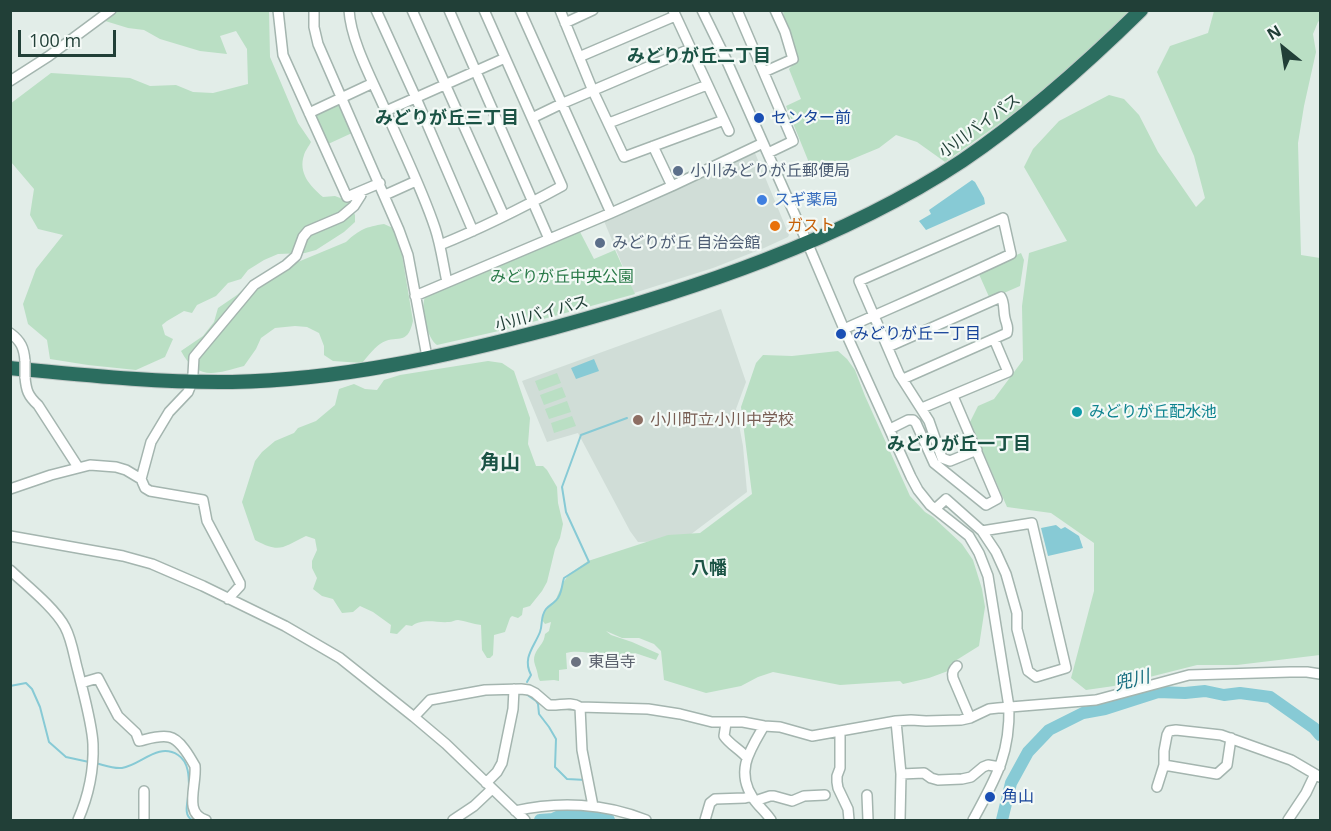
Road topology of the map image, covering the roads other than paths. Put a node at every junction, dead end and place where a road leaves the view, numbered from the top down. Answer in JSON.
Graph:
{"nodes":[{"id":1,"x":111,"y":10,"type":"edge"},
{"id":2,"x":278,"y":10,"type":"edge"},
{"id":3,"x":314,"y":10,"type":"edge"},
{"id":4,"x":348,"y":10,"type":"edge"},
{"id":5,"x":376,"y":10,"type":"edge"},
{"id":6,"x":412,"y":10,"type":"edge"},
{"id":7,"x":449,"y":10,"type":"edge"},
{"id":8,"x":484,"y":10,"type":"edge"},
{"id":9,"x":520,"y":10,"type":"edge"},
{"id":10,"x":560,"y":10,"type":"edge"},
{"id":11,"x":593,"y":10,"type":"edge"},
{"id":12,"x":702,"y":10,"type":"edge"},
{"id":13,"x":737,"y":10,"type":"edge"},
{"id":14,"x":775,"y":10,"type":"edge"},
{"id":15,"x":1141,"y":10,"type":"edge"},
{"id":16,"x":674,"y":13,"type":"edge"},
{"id":17,"x":565,"y":23,"type":"junction"},
{"id":18,"x":690,"y":49,"type":"junction"},
{"id":19,"x":579,"y":57,"type":"junction"},
{"id":20,"x":505,"y":58,"type":"junction"},
{"id":21,"x":476,"y":71,"type":"junction"},
{"id":22,"x":764,"y":72,"type":"junction"},
{"id":23,"x":10,"y":81,"type":"edge"},
{"id":24,"x":373,"y":83,"type":"junction"},
{"id":25,"x":445,"y":85,"type":"junction"},
{"id":26,"x":707,"y":85,"type":"junction"},
{"id":27,"x":593,"y":90,"type":"junction"},
{"id":28,"x":342,"y":98,"type":"junction"},
{"id":29,"x":416,"y":98,"type":"junction"},
{"id":30,"x":561,"y":104,"type":"junction"},
{"id":31,"x":386,"y":111,"type":"junction"},
{"id":32,"x":309,"y":113,"type":"junction"},
{"id":33,"x":532,"y":118,"type":"junction"},
{"id":34,"x":724,"y":120,"type":"junction"},
{"id":35,"x":609,"y":123,"type":"junction"},
{"id":36,"x":729,"y":131,"type":"dead end"},
{"id":37,"x":763,"y":143,"type":"junction"},
{"id":38,"x":653,"y":146,"type":"junction"},
{"id":39,"x":768,"y":153,"type":"junction"},
{"id":40,"x":416,"y":181,"type":"junction"},
{"id":41,"x":380,"y":183,"type":"junction"},
{"id":42,"x":672,"y":186,"type":"junction"},
{"id":43,"x":360,"y":192,"type":"junction"},
{"id":44,"x":385,"y":195,"type":"junction"},
{"id":45,"x":533,"y":202,"type":"junction"},
{"id":46,"x":611,"y":213,"type":"junction"},
{"id":47,"x":504,"y":216,"type":"junction"},
{"id":48,"x":473,"y":231,"type":"junction"},
{"id":49,"x":549,"y":239,"type":"junction"},
{"id":50,"x":807,"y":242,"type":"junction"},
{"id":51,"x":440,"y":245,"type":"junction"},
{"id":52,"x":447,"y":282,"type":"junction"},
{"id":53,"x":415,"y":296,"type":"junction"},
{"id":54,"x":874,"y":315,"type":"junction"},
{"id":55,"x":844,"y":329,"type":"junction"},
{"id":56,"x":10,"y":333,"type":"edge"},
{"id":57,"x":994,"y":339,"type":"junction"},
{"id":58,"x":888,"y":347,"type":"junction"},
{"id":59,"x":427,"y":357,"type":"junction"},
{"id":60,"x":10,"y":368,"type":"edge"},
{"id":61,"x":903,"y":379,"type":"junction"},
{"id":62,"x":192,"y":382,"type":"junction"},
{"id":63,"x":953,"y":396,"type":"junction"},
{"id":64,"x":922,"y":408,"type":"junction"},
{"id":65,"x":890,"y":429,"type":"junction"},
{"id":66,"x":977,"y":450,"type":"junction"},
{"id":67,"x":78,"y":467,"type":"junction"},
{"id":68,"x":141,"y":478,"type":"junction"},
{"id":69,"x":10,"y":489,"type":"edge"},
{"id":70,"x":935,"y":509,"type":"junction"},
{"id":71,"x":982,"y":531,"type":"junction"},
{"id":72,"x":10,"y":536,"type":"edge"},
{"id":73,"x":10,"y":570,"type":"edge"},
{"id":74,"x":228,"y":599,"type":"junction"},
{"id":75,"x":957,"y":666,"type":"dead end"},
{"id":76,"x":1320,"y":674,"type":"edge"},
{"id":77,"x":81,"y":683,"type":"junction"},
{"id":78,"x":514,"y":689,"type":"junction"},
{"id":79,"x":580,"y":707,"type":"junction"},
{"id":80,"x":1009,"y":707,"type":"junction"},
{"id":81,"x":414,"y":717,"type":"junction"},
{"id":82,"x":970,"y":718,"type":"junction"},
{"id":83,"x":896,"y":721,"type":"junction"},
{"id":84,"x":726,"y":723,"type":"junction"},
{"id":85,"x":764,"y":726,"type":"junction"},
{"id":86,"x":840,"y":732,"type":"junction"},
{"id":87,"x":1231,"y":738,"type":"junction"},
{"id":88,"x":747,"y":758,"type":"junction"},
{"id":89,"x":1164,"y":765,"type":"junction"},
{"id":90,"x":1000,"y":767,"type":"junction"},
{"id":91,"x":901,"y":774,"type":"junction"},
{"id":92,"x":1318,"y":776,"type":"edge"},
{"id":93,"x":489,"y":786,"type":"junction"},
{"id":94,"x":1157,"y":787,"type":"dead end"},
{"id":95,"x":144,"y":791,"type":"dead end"},
{"id":96,"x":825,"y":795,"type":"dead end"},
{"id":97,"x":867,"y":795,"type":"dead end"},
{"id":98,"x":753,"y":799,"type":"junction"},
{"id":99,"x":593,"y":806,"type":"junction"},
{"id":100,"x":515,"y":811,"type":"junction"},
{"id":101,"x":78,"y":820,"type":"edge"},
{"id":102,"x":144,"y":820,"type":"edge"},
{"id":103,"x":206,"y":820,"type":"edge"},
{"id":104,"x":453,"y":820,"type":"edge"},
{"id":105,"x":525,"y":820,"type":"edge"},
{"id":106,"x":646,"y":820,"type":"edge"},
{"id":107,"x":705,"y":820,"type":"edge"},
{"id":108,"x":771,"y":820,"type":"edge"},
{"id":109,"x":849,"y":820,"type":"edge"},
{"id":110,"x":868,"y":820,"type":"edge"},
{"id":111,"x":900,"y":820,"type":"edge"},
{"id":112,"x":973,"y":820,"type":"edge"},
{"id":113,"x":1287,"y":820,"type":"edge"}],
"edges":[{"from":1,"to":23,"type":"street"},
{"from":2,"to":32,"type":"street"},
{"from":3,"to":28,"type":"street"},
{"from":4,"to":24,"type":"street"},
{"from":5,"to":29,"type":"street"},
{"from":6,"to":25,"type":"street"},
{"from":7,"to":21,"type":"street"},
{"from":8,"to":20,"type":"street"},
{"from":9,"to":30,"type":"street"},
{"from":10,"to":17,"type":"street"},
{"from":11,"to":17,"type":"street"},
{"from":12,"to":37,"type":"street"},
{"from":13,"to":22,"type":"street"},
{"from":14,"to":22,"type":"street"},
{"from":15,"to":50,"type":"highway","name":"小川バイパス"},
{"from":16,"to":18,"type":"street"},
{"from":16,"to":19,"type":"street"},
{"from":17,"to":19,"type":"street"},
{"from":18,"to":26,"type":"street"},
{"from":18,"to":27,"type":"street"},
{"from":19,"to":27,"type":"street"},
{"from":20,"to":21,"type":"street"},
{"from":20,"to":33,"type":"street"},
{"from":21,"to":25,"type":"street"},
{"from":21,"to":45,"type":"street"},
{"from":22,"to":39,"type":"street"},
{"from":24,"to":28,"type":"street"},
{"from":24,"to":31,"type":"street"},
{"from":25,"to":29,"type":"street"},
{"from":25,"to":47,"type":"street"},
{"from":26,"to":34,"type":"street"},
{"from":26,"to":35,"type":"street"},
{"from":27,"to":30,"type":"street"},
{"from":27,"to":35,"type":"street"},
{"from":28,"to":32,"type":"street"},
{"from":28,"to":41,"type":"street"},
{"from":29,"to":31,"type":"street"},
{"from":29,"to":48,"type":"street"},
{"from":30,"to":33,"type":"street"},
{"from":30,"to":46,"type":"street"},
{"from":31,"to":40,"type":"street"},
{"from":32,"to":43,"type":"street"},
{"from":33,"to":45,"type":"street"},
{"from":34,"to":36,"type":"street"},
{"from":34,"to":38,"type":"street"},
{"from":35,"to":38,"type":"street"},
{"from":37,"to":39,"type":"street"},
{"from":37,"to":42,"type":"street"},
{"from":38,"to":42,"type":"street"},
{"from":39,"to":50,"type":"street"},
{"from":40,"to":44,"type":"street"},
{"from":40,"to":51,"type":"street"},
{"from":41,"to":43,"type":"street"},
{"from":41,"to":44,"type":"street"},
{"from":42,"to":46,"type":"street"},
{"from":43,"to":62,"type":"street"},
{"from":44,"to":53,"type":"street"},
{"from":45,"to":47,"type":"street"},
{"from":45,"to":49,"type":"street"},
{"from":46,"to":49,"type":"street"},
{"from":47,"to":48,"type":"street"},
{"from":48,"to":51,"type":"street"},
{"from":49,"to":52,"type":"street"},
{"from":50,"to":55,"type":"street"},
{"from":50,"to":59,"type":"highway","name":"小川バイパス"},
{"from":51,"to":52,"type":"street"},
{"from":52,"to":53,"type":"street"},
{"from":53,"to":59,"type":"street"},
{"from":54,"to":54,"type":"street"},
{"from":54,"to":55,"type":"street"},
{"from":54,"to":58,"type":"street"},
{"from":55,"to":65,"type":"street"},
{"from":56,"to":67,"type":"street","bridge":true},
{"from":57,"to":58,"type":"street"},
{"from":57,"to":61,"type":"street"},
{"from":57,"to":63,"type":"street"},
{"from":58,"to":61,"type":"street"},
{"from":59,"to":62,"type":"highway","name":"小川バイパス"},
{"from":60,"to":62,"type":"highway","name":"小川バイパス"},
{"from":61,"to":64,"type":"street"},
{"from":62,"to":68,"type":"street"},
{"from":63,"to":64,"type":"street"},
{"from":63,"to":66,"type":"street"},
{"from":64,"to":66,"type":"street"},
{"from":65,"to":66,"type":"street"},
{"from":65,"to":70,"type":"street"},
{"from":67,"to":68,"type":"street"},
{"from":67,"to":69,"type":"street"},
{"from":68,"to":74,"type":"street"},
{"from":70,"to":71,"type":"street"},
{"from":70,"to":80,"type":"street"},
{"from":71,"to":71,"type":"street"},
{"from":72,"to":74,"type":"street"},
{"from":73,"to":77,"type":"street"},
{"from":74,"to":81,"type":"street"},
{"from":75,"to":82,"type":"street"},
{"from":76,"to":80,"type":"street"},
{"from":77,"to":101,"type":"street"},
{"from":77,"to":103,"type":"street"},
{"from":78,"to":79,"type":"street"},
{"from":78,"to":81,"type":"street"},
{"from":78,"to":93,"type":"street"},
{"from":79,"to":84,"type":"street"},
{"from":79,"to":99,"type":"street"},
{"from":80,"to":82,"type":"street"},
{"from":80,"to":90,"type":"street"},
{"from":81,"to":93,"type":"street"},
{"from":82,"to":83,"type":"street"},
{"from":83,"to":86,"type":"street"},
{"from":83,"to":91,"type":"street"},
{"from":84,"to":85,"type":"street"},
{"from":84,"to":88,"type":"street"},
{"from":85,"to":86,"type":"street"},
{"from":85,"to":88,"type":"street"},
{"from":86,"to":109,"type":"street"},
{"from":87,"to":89,"type":"street"},
{"from":87,"to":89,"type":"street"},
{"from":87,"to":92,"type":"street"},
{"from":88,"to":98,"type":"street"},
{"from":89,"to":94,"type":"street"},
{"from":90,"to":91,"type":"street"},
{"from":90,"to":112,"type":"street"},
{"from":91,"to":111,"type":"street"},
{"from":92,"to":113,"type":"street"},
{"from":93,"to":100,"type":"street"},
{"from":93,"to":104,"type":"street"},
{"from":95,"to":102,"type":"street"},
{"from":96,"to":98,"type":"street"},
{"from":97,"to":110,"type":"street"},
{"from":98,"to":107,"type":"street"},
{"from":98,"to":108,"type":"street"},
{"from":99,"to":100,"type":"street"},
{"from":99,"to":106,"type":"street"},
{"from":100,"to":105,"type":"street"}]}
